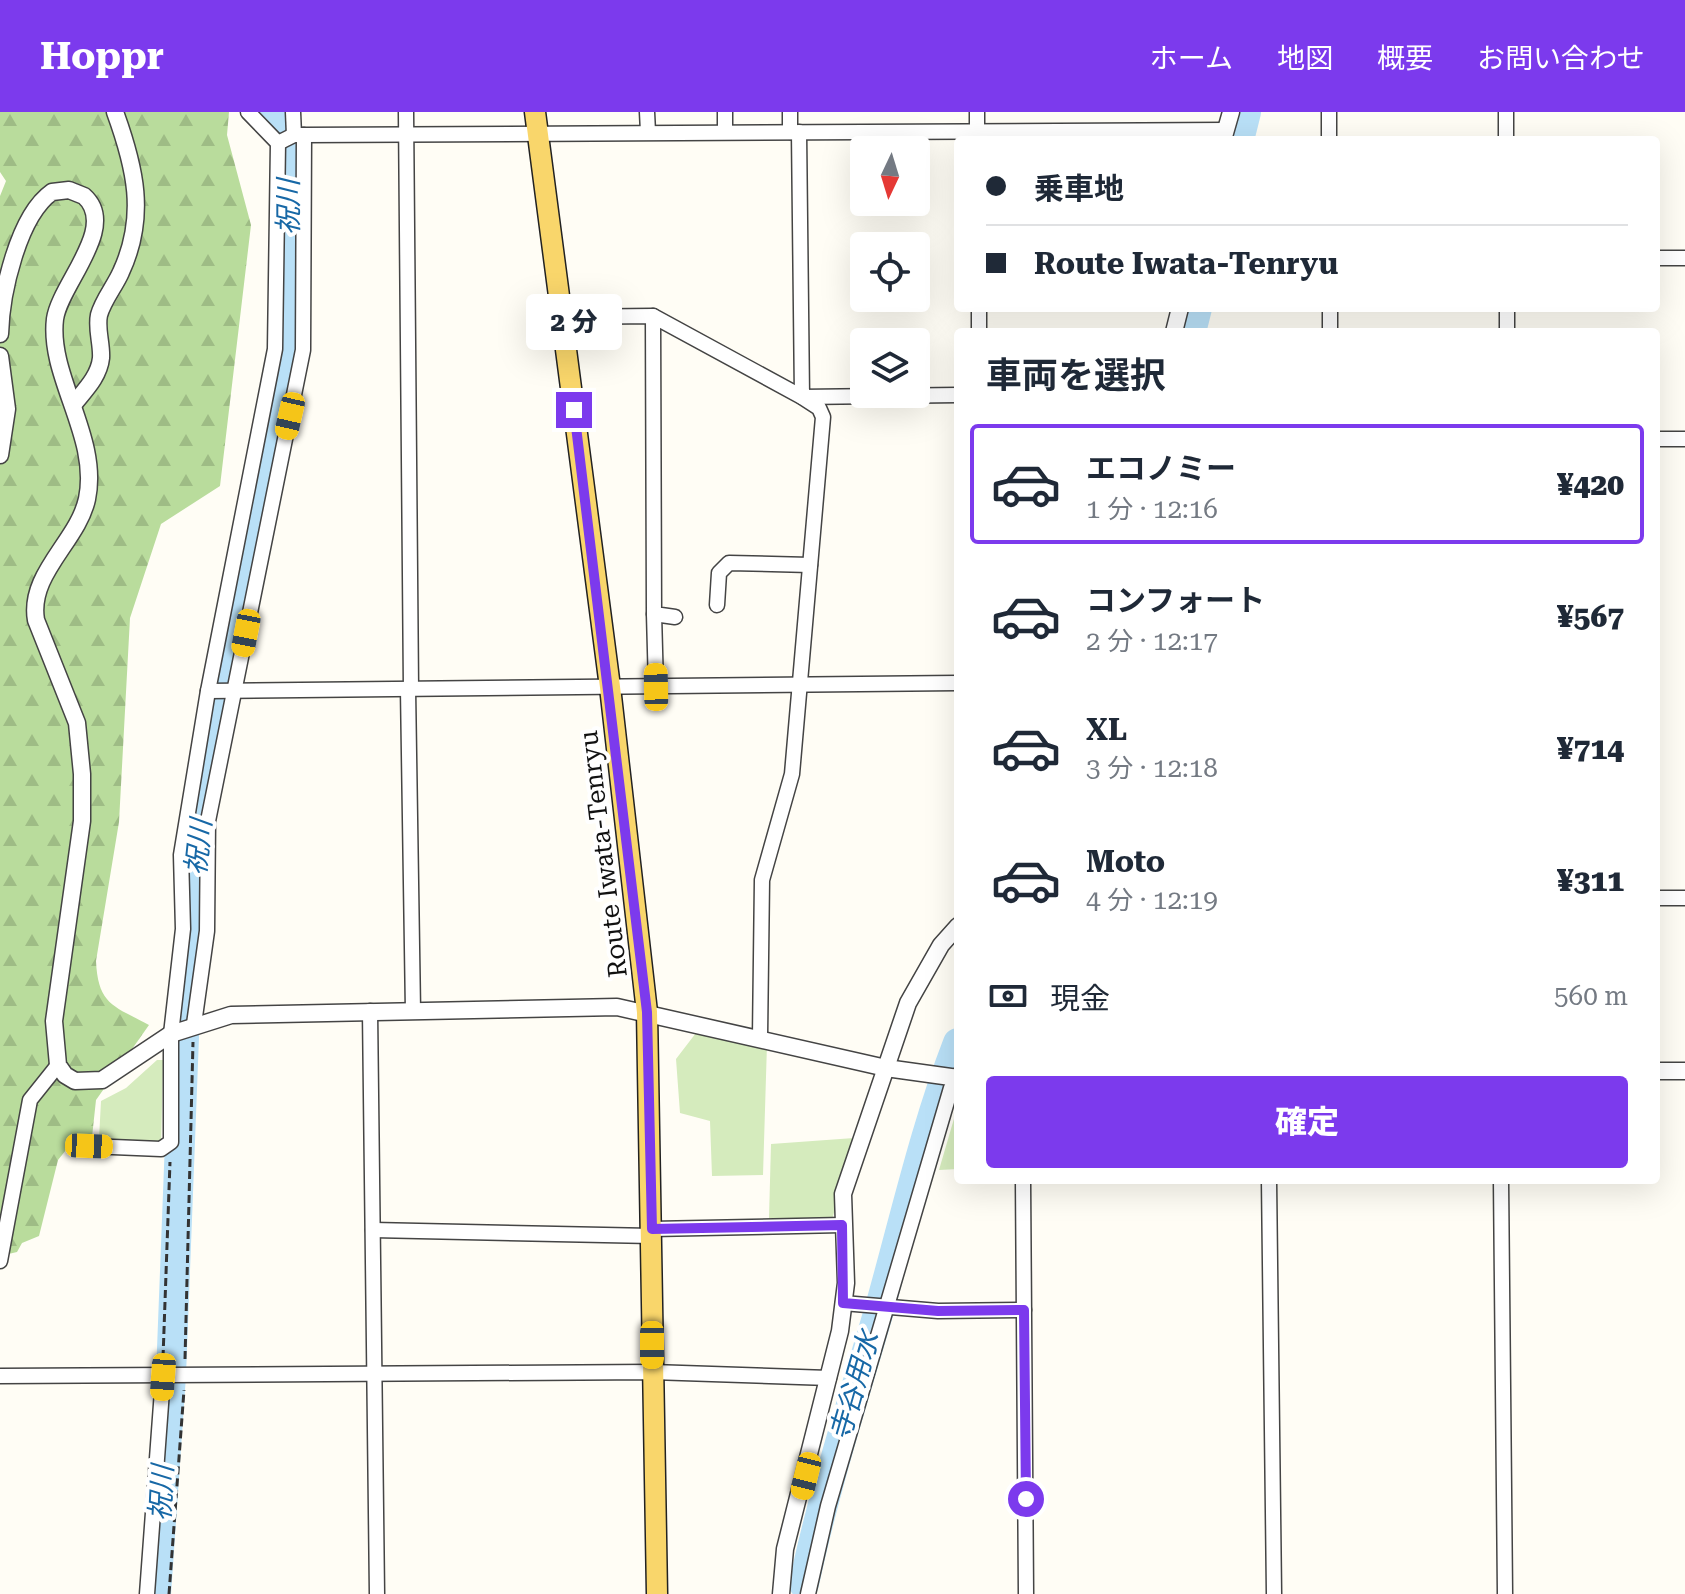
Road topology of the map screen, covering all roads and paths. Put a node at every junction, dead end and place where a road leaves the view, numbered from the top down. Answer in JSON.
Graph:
{"nodes":[{"id":1,"x":115,"y":112,"type":"edge"},
{"id":2,"x":248,"y":112,"type":"edge"},
{"id":3,"x":293,"y":112,"type":"edge"},
{"id":4,"x":406,"y":112,"type":"edge"},
{"id":5,"x":535,"y":112,"type":"edge"},
{"id":6,"x":647,"y":112,"type":"edge"},
{"id":7,"x":725,"y":112,"type":"edge"},
{"id":8,"x":790,"y":112,"type":"edge"},
{"id":9,"x":977,"y":112,"type":"edge"},
{"id":10,"x":1231,"y":112,"type":"edge"},
{"id":11,"x":1329,"y":112,"type":"edge"},
{"id":12,"x":1506,"y":112,"type":"edge"},
{"id":13,"x":648,"y":132,"type":"junction"},
{"id":14,"x":725,"y":132,"type":"junction"},
{"id":15,"x":794,"y":132,"type":"junction"},
{"id":16,"x":538,"y":133,"type":"junction"},
{"id":17,"x":407,"y":135,"type":"junction"},
{"id":18,"x":1224,"y":135,"type":"edge"},
{"id":19,"x":977,"y":136,"type":"edge"},
{"id":20,"x":1329,"y":136,"type":"edge"},
{"id":21,"x":1506,"y":136,"type":"edge"},
{"id":22,"x":289,"y":138,"type":"junction"},
{"id":23,"x":1660,"y":258,"type":"edge"},
{"id":24,"x":1685,"y":258,"type":"edge"},
{"id":25,"x":653,"y":316,"type":"junction"},
{"id":26,"x":562,"y":317,"type":"junction"},
{"id":27,"x":0,"y":334,"type":"edge"},
{"id":28,"x":0,"y":356,"type":"edge"},
{"id":29,"x":954,"y":395,"type":"edge"},
{"id":30,"x":802,"y":397,"type":"junction"},
{"id":31,"x":73,"y":405,"type":"junction"},
{"id":32,"x":1660,"y":439,"type":"edge"},
{"id":33,"x":1685,"y":439,"type":"edge"},
{"id":34,"x":0,"y":455,"type":"edge"},
{"id":35,"x":810,"y":565,"type":"junction"},
{"id":36,"x":717,"y":605,"type":"dead end"},
{"id":37,"x":654,"y":614,"type":"junction"},
{"id":38,"x":675,"y":617,"type":"dead end"},
{"id":39,"x":954,"y":683,"type":"edge"},
{"id":40,"x":610,"y":687,"type":"junction"},
{"id":41,"x":656,"y":687,"type":"junction"},
{"id":42,"x":800,"y":687,"type":"junction"},
{"id":43,"x":409,"y":689,"type":"junction"},
{"id":44,"x":235,"y":690,"type":"junction"},
{"id":45,"x":208,"y":691,"type":"junction"},
{"id":46,"x":1660,"y":898,"type":"edge"},
{"id":47,"x":1685,"y":898,"type":"edge"},
{"id":48,"x":954,"y":931,"type":"edge"},
{"id":49,"x":370,"y":1011,"type":"junction"},
{"id":50,"x":413,"y":1011,"type":"junction"},
{"id":51,"x":647,"y":1012,"type":"junction"},
{"id":52,"x":183,"y":1028,"type":"junction"},
{"id":53,"x":760,"y":1037,"type":"junction"},
{"id":54,"x":58,"y":1065,"type":"junction"},
{"id":55,"x":886,"y":1068,"type":"junction"},
{"id":56,"x":1660,"y":1071,"type":"edge"},
{"id":57,"x":1685,"y":1071,"type":"edge"},
{"id":58,"x":954,"y":1076,"type":"edge"},
{"id":59,"x":954,"y":1090,"type":"edge"},
{"id":60,"x":171,"y":1142,"type":"junction"},
{"id":61,"x":89,"y":1146,"type":"dead end"},
{"id":62,"x":1023,"y":1184,"type":"edge"},
{"id":63,"x":1269,"y":1184,"type":"edge"},
{"id":64,"x":1501,"y":1184,"type":"edge"},
{"id":65,"x":842,"y":1225,"type":"junction"},
{"id":66,"x":373,"y":1230,"type":"junction"},
{"id":67,"x":652,"y":1232,"type":"junction"},
{"id":68,"x":0,"y":1261,"type":"edge"},
{"id":69,"x":843,"y":1303,"type":"junction"},
{"id":70,"x":889,"y":1307,"type":"junction"},
{"id":71,"x":1024,"y":1310,"type":"junction"},
{"id":72,"x":652,"y":1372,"type":"junction"},
{"id":73,"x":375,"y":1375,"type":"junction"},
{"id":74,"x":0,"y":1376,"type":"edge"},
{"id":75,"x":164,"y":1377,"type":"junction"},
{"id":76,"x":184,"y":1377,"type":"junction"},
{"id":77,"x":829,"y":1378,"type":"junction"},
{"id":78,"x":659,"y":1593,"type":"edge"},
{"id":79,"x":147,"y":1594,"type":"edge"},
{"id":80,"x":169,"y":1594,"type":"edge"},
{"id":81,"x":377,"y":1594,"type":"edge"},
{"id":82,"x":781,"y":1594,"type":"edge"},
{"id":83,"x":808,"y":1594,"type":"edge"},
{"id":84,"x":1026,"y":1594,"type":"edge"},
{"id":85,"x":1274,"y":1594,"type":"edge"},
{"id":86,"x":1505,"y":1594,"type":"edge"}],
"edges":[{"from":1,"to":31,"type":"street"},
{"from":2,"to":22,"type":"street"},
{"from":3,"to":22,"type":"street"},
{"from":4,"to":17,"type":"street"},
{"from":5,"to":16,"type":"main road","name":"Route Iwata-Tenryu"},
{"from":6,"to":13,"type":"street"},
{"from":7,"to":14,"type":"street"},
{"from":8,"to":15,"type":"street"},
{"from":9,"to":19,"type":"street"},
{"from":10,"to":18,"type":"street"},
{"from":11,"to":20,"type":"street"},
{"from":12,"to":21,"type":"street"},
{"from":13,"to":14,"type":"street"},
{"from":13,"to":16,"type":"street"},
{"from":14,"to":15,"type":"street"},
{"from":15,"to":19,"type":"street"},
{"from":15,"to":30,"type":"street"},
{"from":16,"to":17,"type":"street"},
{"from":16,"to":26,"type":"main road","name":"Route Iwata-Tenryu"},
{"from":17,"to":22,"type":"street"},
{"from":17,"to":43,"type":"street"},
{"from":18,"to":19,"type":"street"},
{"from":22,"to":44,"type":"street"},
{"from":22,"to":45,"type":"street"},
{"from":23,"to":24,"type":"street"},
{"from":25,"to":26,"type":"street"},
{"from":25,"to":30,"type":"street"},
{"from":25,"to":37,"type":"street"},
{"from":26,"to":40,"type":"main road","name":"Route Iwata-Tenryu"},
{"from":27,"to":31,"type":"street"},
{"from":28,"to":34,"type":"street"},
{"from":29,"to":30,"type":"street"},
{"from":30,"to":35,"type":"street"},
{"from":31,"to":54,"type":"street"},
{"from":32,"to":33,"type":"street"},
{"from":35,"to":36,"type":"street"},
{"from":35,"to":42,"type":"street"},
{"from":37,"to":38,"type":"street"},
{"from":37,"to":41,"type":"street"},
{"from":39,"to":42,"type":"street"},
{"from":40,"to":41,"type":"street"},
{"from":40,"to":43,"type":"street"},
{"from":40,"to":51,"type":"main road","name":"Route Iwata-Tenryu"},
{"from":41,"to":42,"type":"street"},
{"from":42,"to":53,"type":"street"},
{"from":43,"to":44,"type":"street"},
{"from":43,"to":50,"type":"street"},
{"from":44,"to":45,"type":"street"},
{"from":44,"to":52,"type":"street"},
{"from":45,"to":52,"type":"street"},
{"from":46,"to":47,"type":"street"},
{"from":48,"to":55,"type":"street"},
{"from":49,"to":50,"type":"street"},
{"from":49,"to":52,"type":"street"},
{"from":49,"to":66,"type":"street"},
{"from":50,"to":51,"type":"street"},
{"from":51,"to":53,"type":"street"},
{"from":51,"to":67,"type":"main road","name":"Route Iwata-Tenryu"},
{"from":52,"to":54,"type":"street"},
{"from":52,"to":60,"type":"street"},
{"from":52,"to":76,"type":"path"},
{"from":53,"to":55,"type":"street"},
{"from":54,"to":68,"type":"street"},
{"from":55,"to":58,"type":"street"},
{"from":55,"to":65,"type":"street"},
{"from":56,"to":57,"type":"street"},
{"from":59,"to":70,"type":"street"},
{"from":60,"to":61,"type":"street"},
{"from":60,"to":75,"type":"path"},
{"from":62,"to":71,"type":"street"},
{"from":63,"to":85,"type":"street"},
{"from":64,"to":86,"type":"street"},
{"from":65,"to":67,"type":"street"},
{"from":65,"to":69,"type":"street"},
{"from":66,"to":67,"type":"street"},
{"from":66,"to":73,"type":"street"},
{"from":67,"to":72,"type":"main road","name":"Route Iwata-Tenryu"},
{"from":69,"to":70,"type":"street"},
{"from":69,"to":77,"type":"street"},
{"from":70,"to":71,"type":"street"},
{"from":70,"to":83,"type":"street"},
{"from":71,"to":84,"type":"street"},
{"from":72,"to":73,"type":"street"},
{"from":72,"to":77,"type":"street"},
{"from":72,"to":78,"type":"main road","name":"Route Iwata-Tenryu"},
{"from":73,"to":76,"type":"street"},
{"from":73,"to":81,"type":"street"},
{"from":74,"to":75,"type":"street"},
{"from":75,"to":76,"type":"street"},
{"from":75,"to":79,"type":"street"},
{"from":76,"to":80,"type":"path"},
{"from":77,"to":82,"type":"street"}]}
